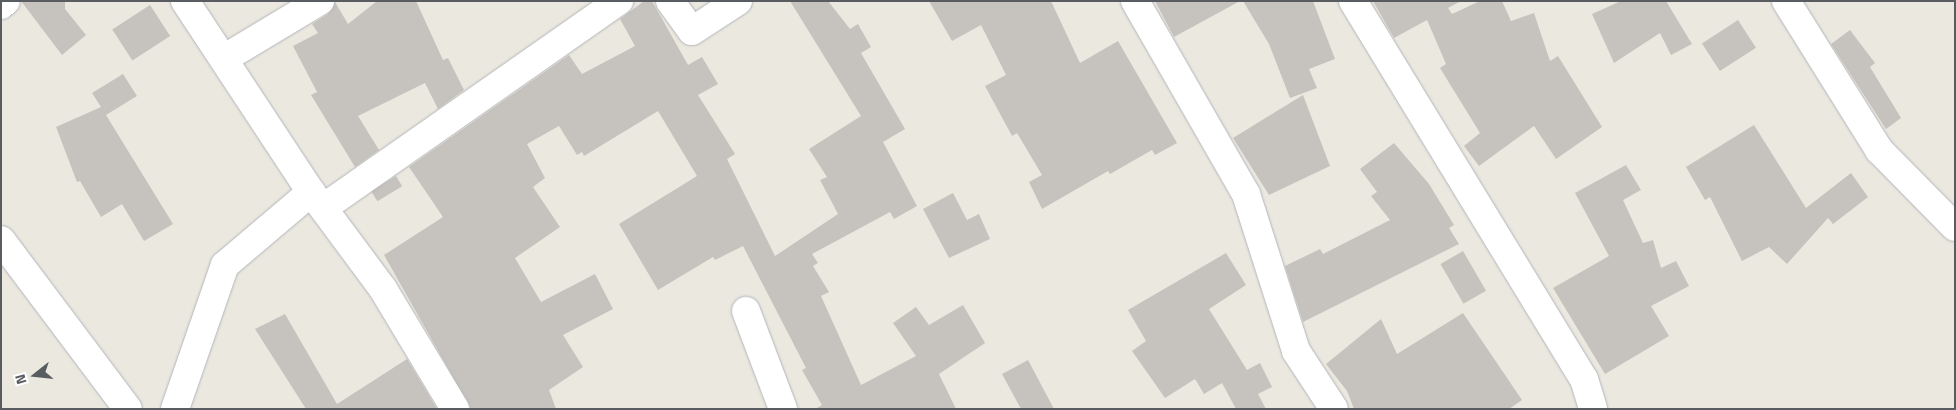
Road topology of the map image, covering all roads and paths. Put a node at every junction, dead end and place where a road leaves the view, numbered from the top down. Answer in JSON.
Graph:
{"nodes":[{"id":1,"x":6,"y":1,"type":"edge"},
{"id":2,"x":184,"y":1,"type":"edge"},
{"id":3,"x":320,"y":1,"type":"edge"},
{"id":4,"x":619,"y":1,"type":"edge"},
{"id":5,"x":670,"y":1,"type":"edge"},
{"id":6,"x":738,"y":1,"type":"edge"},
{"id":7,"x":1135,"y":1,"type":"edge"},
{"id":8,"x":1354,"y":1,"type":"edge"},
{"id":9,"x":1786,"y":1,"type":"edge"},
{"id":10,"x":1,"y":5,"type":"edge"},
{"id":11,"x":225,"y":58,"type":"junction"},
{"id":12,"x":319,"y":199,"type":"junction"},
{"id":13,"x":1955,"y":227,"type":"edge"},
{"id":14,"x":1,"y":240,"type":"edge"},
{"id":15,"x":746,"y":311,"type":"dead end"},
{"id":16,"x":128,"y":409,"type":"edge"},
{"id":17,"x":175,"y":409,"type":"edge"},
{"id":18,"x":455,"y":409,"type":"edge"},
{"id":19,"x":783,"y":409,"type":"edge"},
{"id":20,"x":1334,"y":409,"type":"edge"},
{"id":21,"x":1593,"y":409,"type":"edge"}],
"edges":[{"from":1,"to":10,"type":"street"},
{"from":2,"to":11,"type":"street"},
{"from":3,"to":11,"type":"street"},
{"from":4,"to":12,"type":"street"},
{"from":5,"to":6,"type":"street"},
{"from":7,"to":20,"type":"street"},
{"from":8,"to":21,"type":"street"},
{"from":9,"to":13,"type":"street"},
{"from":11,"to":12,"type":"street"},
{"from":12,"to":17,"type":"street"},
{"from":12,"to":18,"type":"street"},
{"from":14,"to":16,"type":"street"},
{"from":15,"to":19,"type":"street"}]}
